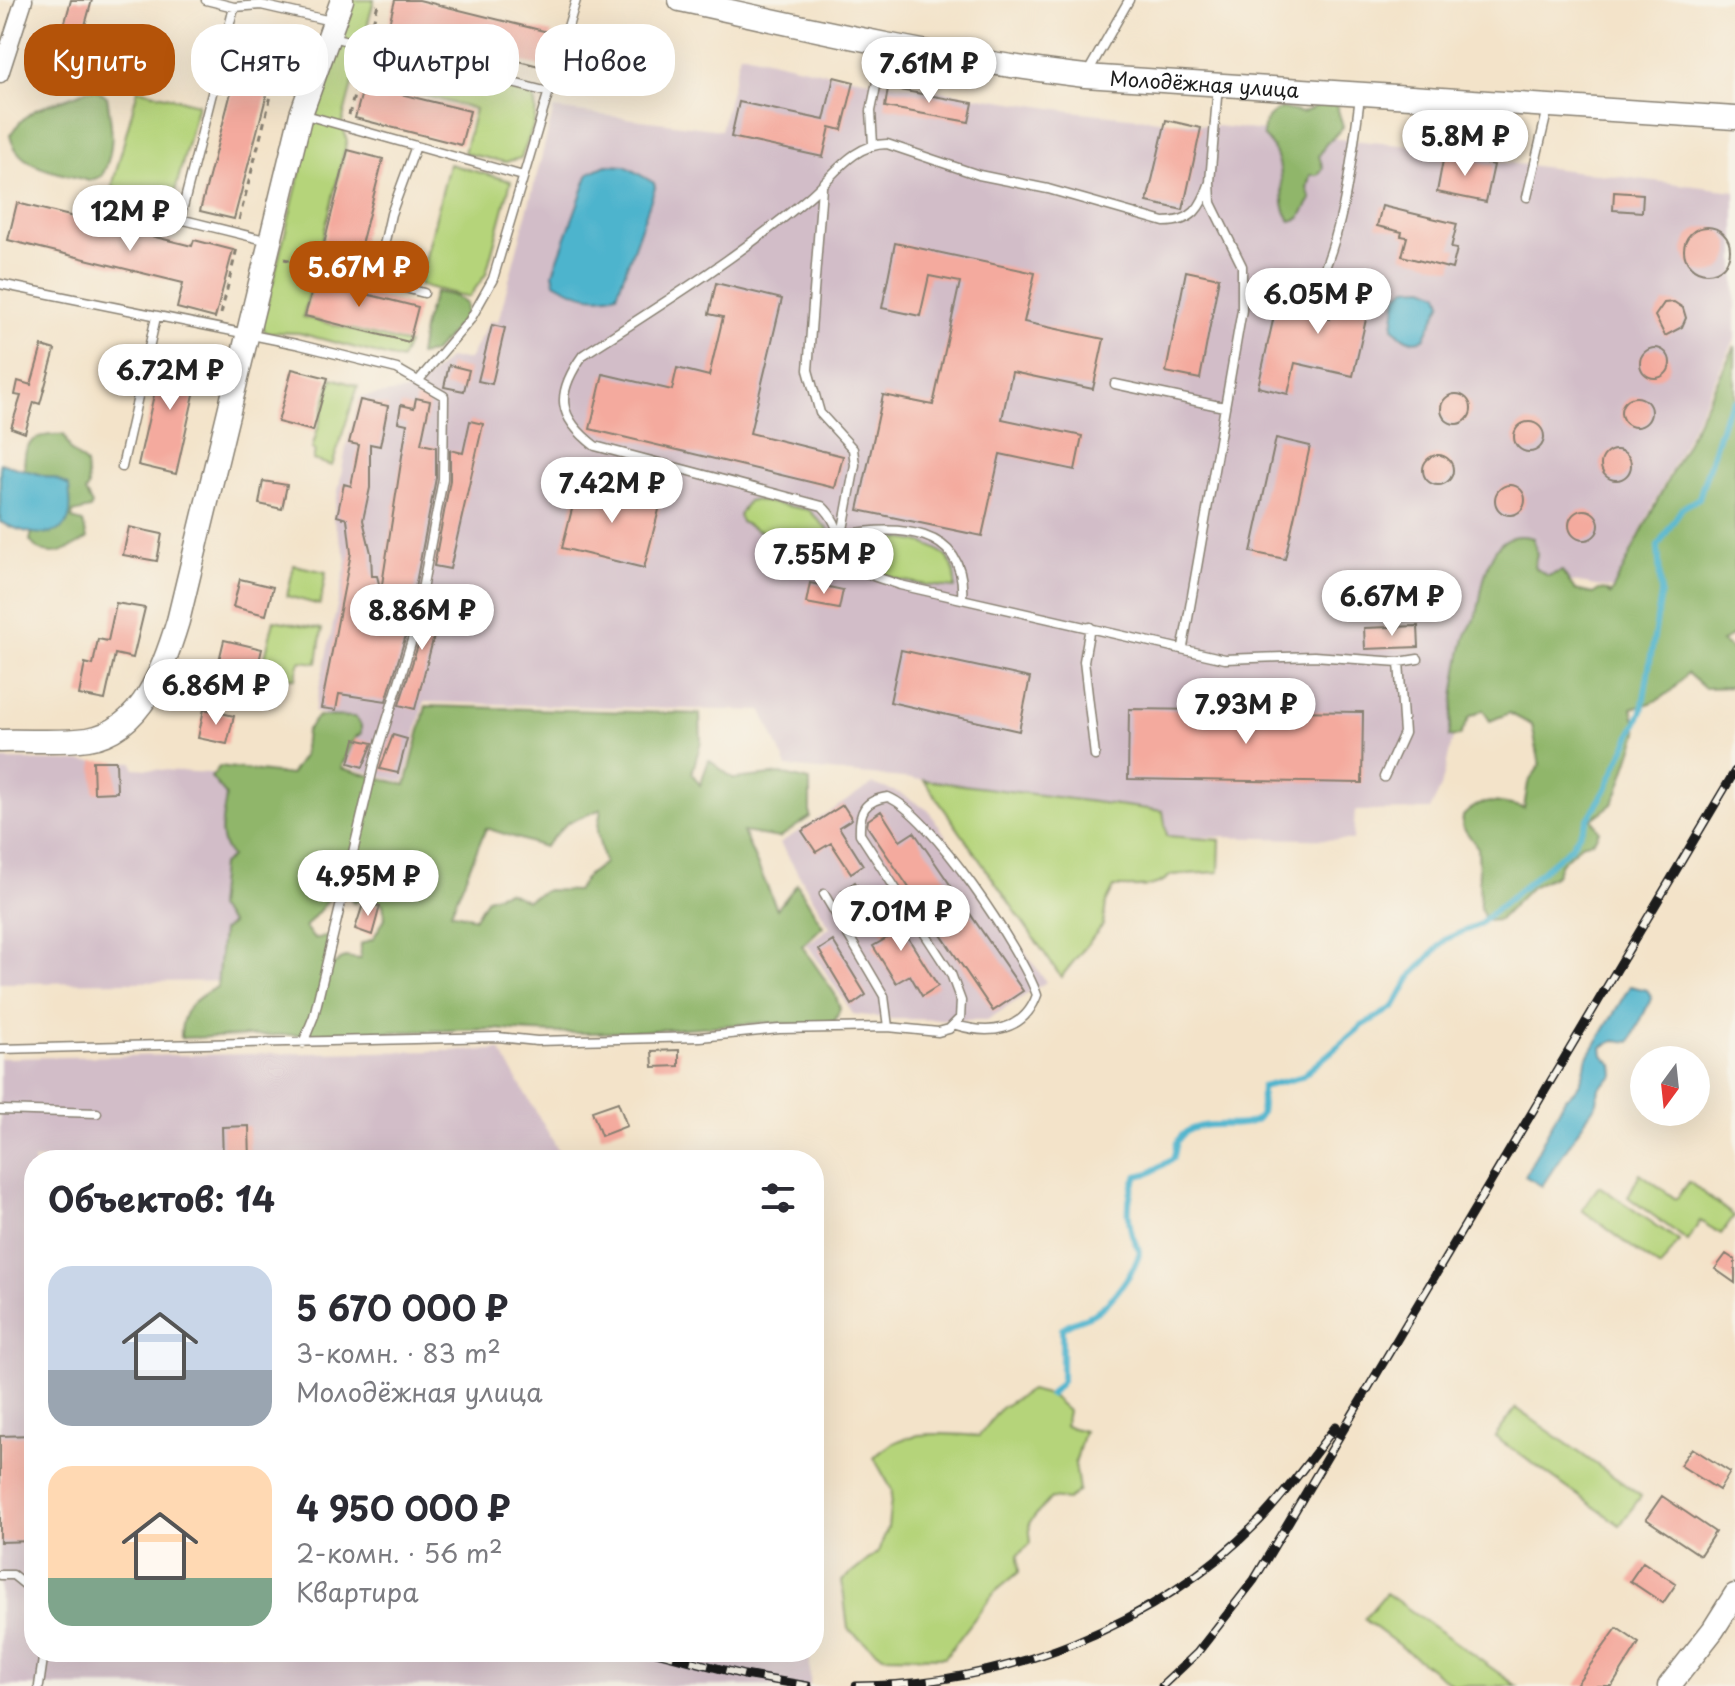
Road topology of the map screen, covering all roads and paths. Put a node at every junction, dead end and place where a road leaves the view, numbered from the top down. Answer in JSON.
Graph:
{"nodes":[{"id":1,"x":24,"y":0,"type":"edge"},
{"id":2,"x":206,"y":0,"type":"edge"},
{"id":3,"x":342,"y":0,"type":"edge"},
{"id":4,"x":379,"y":0,"type":"edge"},
{"id":5,"x":576,"y":0,"type":"edge"},
{"id":6,"x":680,"y":0,"type":"edge"},
{"id":7,"x":1129,"y":0,"type":"edge"},
{"id":8,"x":234,"y":7,"type":"junction"},
{"id":9,"x":293,"y":12,"type":"junction"},
{"id":10,"x":373,"y":24,"type":"edge"},
{"id":11,"x":569,"y":24,"type":"edge"},
{"id":12,"x":330,"y":29,"type":"junction"},
{"id":13,"x":344,"y":35,"type":"edge"},
{"id":14,"x":884,"y":46,"type":"junction"},
{"id":15,"x":0,"y":74,"type":"edge"},
{"id":16,"x":1085,"y":76,"type":"junction"},
{"id":17,"x":1218,"y":84,"type":"junction"},
{"id":18,"x":1360,"y":93,"type":"junction"},
{"id":19,"x":354,"y":96,"type":"edge"},
{"id":20,"x":547,"y":96,"type":"edge"},
{"id":21,"x":1548,"y":106,"type":"junction"},
{"id":22,"x":301,"y":114,"type":"junction"},
{"id":23,"x":1735,"y":118,"type":"edge"},
{"id":24,"x":346,"y":127,"type":"junction"},
{"id":25,"x":873,"y":144,"type":"junction"},
{"id":26,"x":416,"y":146,"type":"junction"},
{"id":27,"x":523,"y":176,"type":"junction"},
{"id":28,"x":1210,"y":182,"type":"junction"},
{"id":29,"x":822,"y":187,"type":"junction"},
{"id":30,"x":1527,"y":197,"type":"dead end"},
{"id":31,"x":236,"y":233,"type":"junction"},
{"id":32,"x":267,"y":248,"type":"junction"},
{"id":33,"x":320,"y":266,"type":"joint"},
{"id":34,"x":376,"y":281,"type":"junction"},
{"id":35,"x":0,"y":284,"type":"edge"},
{"id":36,"x":424,"y":293,"type":"dead end"},
{"id":37,"x":1312,"y":297,"type":"dead end"},
{"id":38,"x":156,"y":317,"type":"junction"},
{"id":39,"x":217,"y":329,"type":"junction"},
{"id":40,"x":248,"y":336,"type":"junction"},
{"id":41,"x":419,"y":380,"type":"junction"},
{"id":42,"x":1115,"y":384,"type":"dead end"},
{"id":43,"x":1224,"y":407,"type":"junction"},
{"id":44,"x":122,"y":467,"type":"dead end"},
{"id":45,"x":842,"y":535,"type":"junction"},
{"id":46,"x":962,"y":598,"type":"junction"},
{"id":47,"x":1090,"y":627,"type":"junction"},
{"id":48,"x":1183,"y":647,"type":"junction"},
{"id":49,"x":1418,"y":659,"type":"dead end"},
{"id":50,"x":1399,"y":662,"type":"junction"},
{"id":51,"x":0,"y":741,"type":"edge"},
{"id":52,"x":1095,"y":756,"type":"dead end"},
{"id":53,"x":1384,"y":777,"type":"dead end"},
{"id":54,"x":824,"y":894,"type":"dead end"},
{"id":55,"x":956,"y":1025,"type":"junction"},
{"id":56,"x":888,"y":1027,"type":"junction"},
{"id":57,"x":303,"y":1043,"type":"junction"},
{"id":58,"x":0,"y":1049,"type":"edge"},
{"id":59,"x":0,"y":1110,"type":"edge"},
{"id":60,"x":97,"y":1113,"type":"dead end"},
{"id":61,"x":0,"y":1575,"type":"edge"},
{"id":62,"x":24,"y":1584,"type":"edge"},
{"id":63,"x":1735,"y":1595,"type":"edge"},
{"id":64,"x":43,"y":1662,"type":"edge"},
{"id":65,"x":39,"y":1686,"type":"edge"},
{"id":66,"x":1669,"y":1686,"type":"edge"}],
"edges":[{"from":1,"to":15,"type":"street"},
{"from":2,"to":8,"type":"lane"},
{"from":3,"to":12,"type":"street"},
{"from":4,"to":10,"type":"path"},
{"from":5,"to":11,"type":"lane"},
{"from":6,"to":14,"type":"street","name":"Молодёжная улица"},
{"from":7,"to":16,"type":"lane"},
{"from":8,"to":9,"type":"lane"},
{"from":8,"to":31,"type":"lane"},
{"from":9,"to":12,"type":"lane"},
{"from":9,"to":31,"type":"path"},
{"from":12,"to":13,"type":"lane"},
{"from":12,"to":22,"type":"street"},
{"from":14,"to":16,"type":"street","name":"Молодёжная улица"},
{"from":14,"to":25,"type":"lane"},
{"from":16,"to":17,"type":"street","name":"Молодёжная улица"},
{"from":17,"to":18,"type":"street","name":"Молодёжная улица"},
{"from":17,"to":28,"type":"lane"},
{"from":18,"to":21,"type":"street","name":"Молодёжная улица"},
{"from":18,"to":37,"type":"lane"},
{"from":19,"to":24,"type":"path"},
{"from":20,"to":27,"type":"lane"},
{"from":21,"to":23,"type":"street","name":"Молодёжная улица"},
{"from":21,"to":30,"type":"lane"},
{"from":22,"to":24,"type":"lane"},
{"from":22,"to":32,"type":"street"},
{"from":24,"to":26,"type":"lane"},
{"from":25,"to":28,"type":"lane"},
{"from":25,"to":29,"type":"lane"},
{"from":26,"to":27,"type":"lane"},
{"from":26,"to":34,"type":"lane"},
{"from":27,"to":41,"type":"lane"},
{"from":28,"to":43,"type":"lane"},
{"from":29,"to":45,"type":"lane"},
{"from":29,"to":45,"type":"lane"},
{"from":31,"to":32,"type":"lane"},
{"from":31,"to":39,"type":"path"},
{"from":32,"to":33,"type":"path"},
{"from":32,"to":40,"type":"street"},
{"from":33,"to":34,"type":"lane"},
{"from":34,"to":36,"type":"lane"},
{"from":35,"to":38,"type":"lane"},
{"from":38,"to":39,"type":"lane"},
{"from":38,"to":44,"type":"lane"},
{"from":39,"to":40,"type":"lane"},
{"from":40,"to":41,"type":"lane"},
{"from":40,"to":51,"type":"street"},
{"from":41,"to":57,"type":"lane"},
{"from":42,"to":43,"type":"lane"},
{"from":43,"to":48,"type":"lane"},
{"from":45,"to":46,"type":"lane"},
{"from":45,"to":46,"type":"lane"},
{"from":46,"to":47,"type":"lane"},
{"from":47,"to":48,"type":"lane"},
{"from":47,"to":52,"type":"lane"},
{"from":48,"to":50,"type":"lane"},
{"from":49,"to":50,"type":"lane"},
{"from":50,"to":53,"type":"lane"},
{"from":54,"to":56,"type":"lane"},
{"from":55,"to":55,"type":"lane"},
{"from":55,"to":56,"type":"lane"},
{"from":56,"to":57,"type":"lane"},
{"from":57,"to":58,"type":"lane"},
{"from":59,"to":60,"type":"lane"},
{"from":61,"to":62,"type":"lane"},
{"from":63,"to":66,"type":"street"},
{"from":64,"to":65,"type":"lane"}]}
